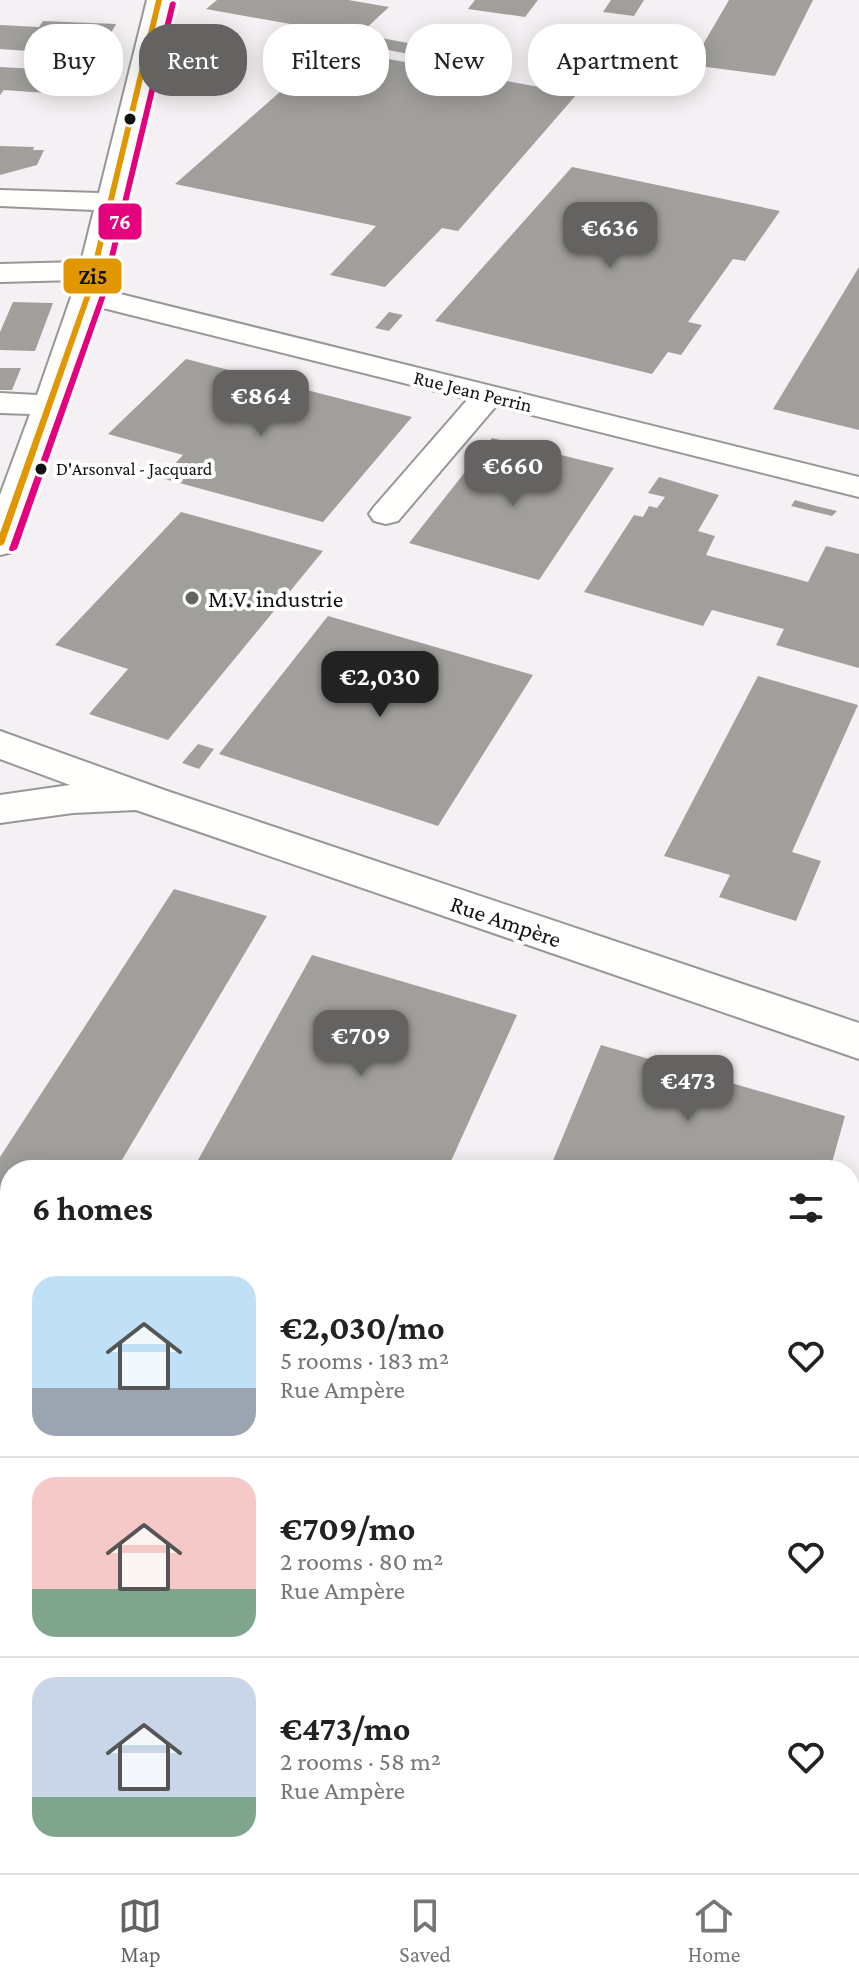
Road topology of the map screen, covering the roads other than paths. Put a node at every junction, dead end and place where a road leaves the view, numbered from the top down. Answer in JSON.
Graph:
{"nodes":[{"id":1,"x":159,"y":0,"type":"edge"},
{"id":2,"x":0,"y":198,"type":"edge"},
{"id":3,"x":110,"y":202,"type":"junction"},
{"id":4,"x":18,"y":263,"type":"edge"},
{"id":5,"x":91,"y":283,"type":"junction"},
{"id":6,"x":489,"y":395,"type":"junction"},
{"id":7,"x":0,"y":403,"type":"edge"},
{"id":8,"x":49,"y":405,"type":"junction"},
{"id":9,"x":859,"y":487,"type":"edge"},
{"id":10,"x":386,"y":514,"type":"dead end"},
{"id":11,"x":0,"y":544,"type":"edge"},
{"id":12,"x":0,"y":744,"type":"edge"},
{"id":13,"x":152,"y":801,"type":"junction"},
{"id":14,"x":0,"y":809,"type":"edge"},
{"id":15,"x":859,"y":1041,"type":"edge"}],
"edges":[{"from":1,"to":3,"type":"street"},
{"from":2,"to":3,"type":"street"},
{"from":3,"to":5,"type":"street"},
{"from":4,"to":5,"type":"street","name":"Rue Jean Perrin"},
{"from":5,"to":6,"type":"street","name":"Rue Jean Perrin"},
{"from":5,"to":8,"type":"street"},
{"from":6,"to":9,"type":"street","name":"Rue Jean Perrin"},
{"from":6,"to":10,"type":"street"},
{"from":7,"to":8,"type":"street"},
{"from":8,"to":11,"type":"street"},
{"from":12,"to":13,"type":"street","name":"Rue Ampère"},
{"from":13,"to":14,"type":"street","name":"Rue Ampère"},
{"from":13,"to":15,"type":"street","name":"Rue Ampère"}]}
